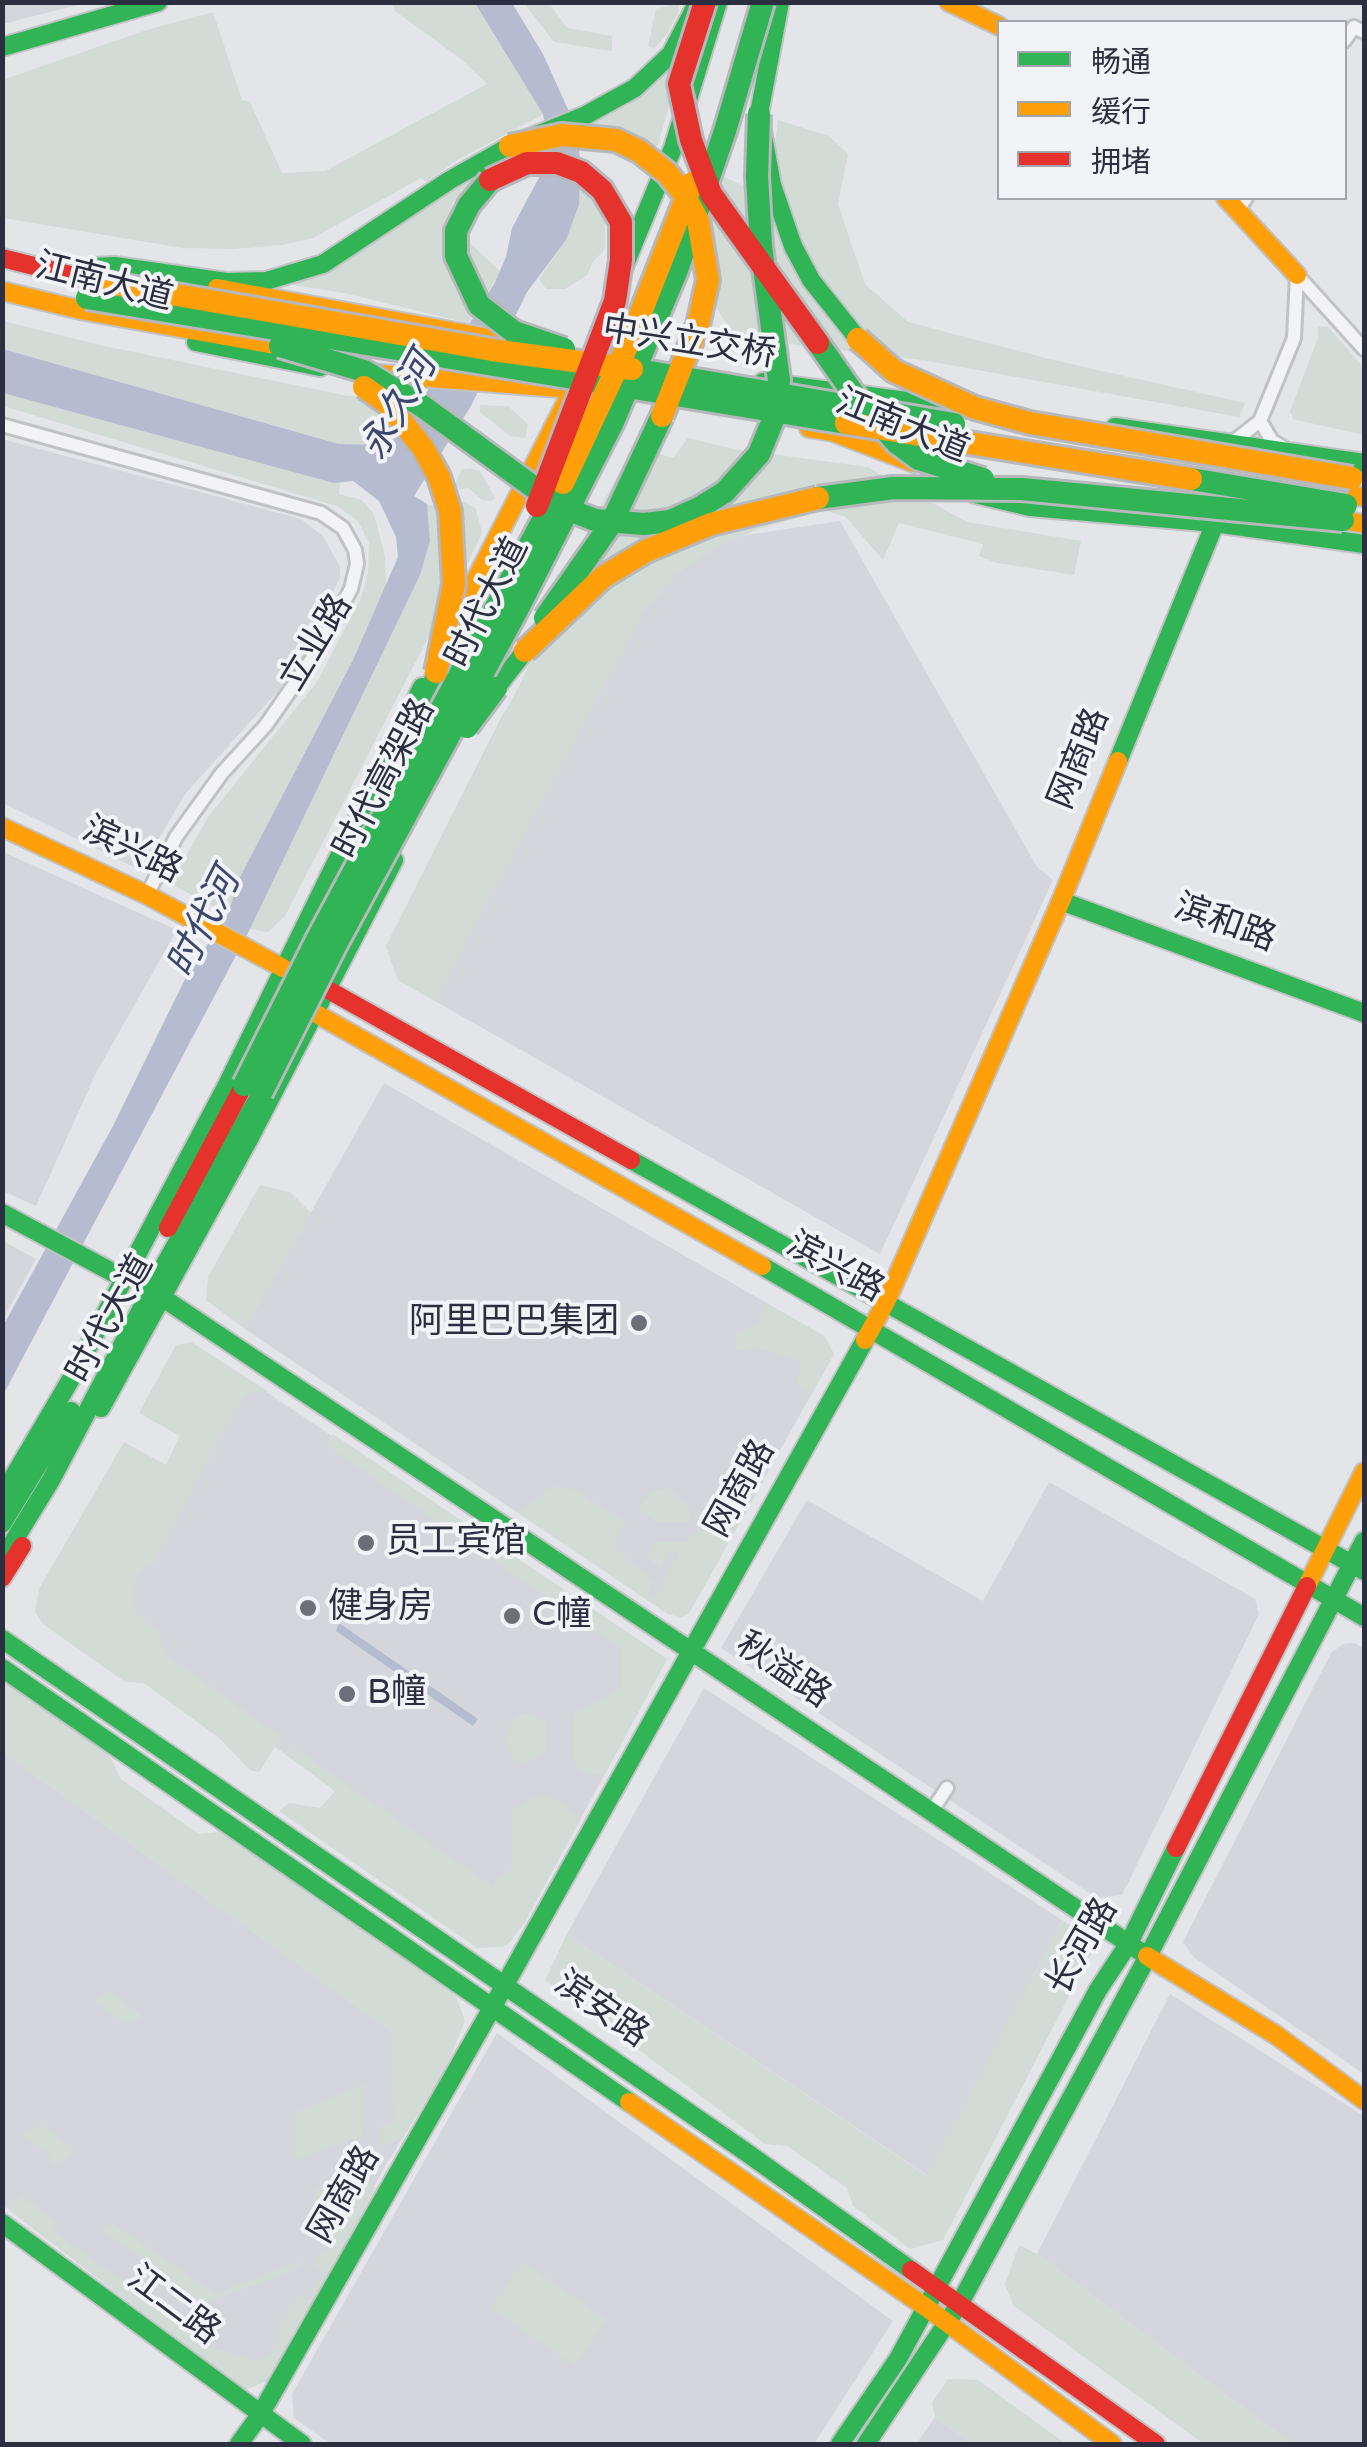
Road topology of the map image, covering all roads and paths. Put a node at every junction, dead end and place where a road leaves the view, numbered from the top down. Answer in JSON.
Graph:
{"nodes":[{"id":1,"x":158,"y":2,"type":"edge"},
{"id":2,"x":702,"y":2,"type":"edge"},
{"id":3,"x":718,"y":2,"type":"edge"},
{"id":4,"x":746,"y":2,"type":"edge"},
{"id":5,"x":763,"y":2,"type":"edge"},
{"id":6,"x":776,"y":2,"type":"edge"},
{"id":7,"x":949,"y":2,"type":"edge"},
{"id":8,"x":997,"y":25,"type":"edge"},
{"id":9,"x":2,"y":47,"type":"edge"},
{"id":10,"x":760,"y":114,"type":"junction"},
{"id":11,"x":510,"y":146,"type":"junction"},
{"id":12,"x":1237,"y":202,"type":"edge"},
{"id":13,"x":2,"y":255,"type":"edge"},
{"id":14,"x":1297,"y":275,"type":"junction"},
{"id":15,"x":2,"y":280,"type":"edge"},
{"id":16,"x":88,"y":289,"type":"junction"},
{"id":17,"x":2,"y":291,"type":"edge"},
{"id":18,"x":280,"y":346,"type":"junction"},
{"id":19,"x":1364,"y":349,"type":"edge"},
{"id":20,"x":596,"y":362,"type":"junction"},
{"id":21,"x":645,"y":365,"type":"junction"},
{"id":22,"x":728,"y":378,"type":"junction"},
{"id":23,"x":574,"y":388,"type":"junction"},
{"id":24,"x":629,"y":398,"type":"junction"},
{"id":25,"x":719,"y":409,"type":"junction"},
{"id":26,"x":1260,"y":421,"type":"junction"},
{"id":27,"x":2,"y":424,"type":"edge"},
{"id":28,"x":1233,"y":442,"type":"junction"},
{"id":29,"x":1287,"y":450,"type":"junction"},
{"id":30,"x":1022,"y":489,"type":"junction"},
{"id":31,"x":1357,"y":497,"type":"edge"},
{"id":32,"x":1215,"y":523,"type":"junction"},
{"id":33,"x":1364,"y":544,"type":"edge"},
{"id":34,"x":488,"y":623,"type":"junction"},
{"id":35,"x":525,"y":651,"type":"junction"},
{"id":36,"x":403,"y":821,"type":"junction"},
{"id":37,"x":2,"y":827,"type":"edge"},
{"id":38,"x":357,"y":866,"type":"junction"},
{"id":39,"x":147,"y":896,"type":"junction"},
{"id":40,"x":1060,"y":902,"type":"junction"},
{"id":41,"x":282,"y":968,"type":"junction"},
{"id":42,"x":328,"y":988,"type":"junction"},
{"id":43,"x":315,"y":1013,"type":"junction"},
{"id":44,"x":1364,"y":1013,"type":"edge"},
{"id":45,"x":11,"y":1218,"type":"edge"},
{"id":46,"x":123,"y":1278,"type":"junction"},
{"id":47,"x":163,"y":1298,"type":"junction"},
{"id":48,"x":886,"y":1302,"type":"junction"},
{"id":49,"x":871,"y":1328,"type":"junction"},
{"id":50,"x":1364,"y":1472,"type":"edge"},
{"id":51,"x":2,"y":1496,"type":"edge"},
{"id":52,"x":2,"y":1524,"type":"edge"},
{"id":53,"x":1364,"y":1540,"type":"edge"},
{"id":54,"x":1325,"y":1548,"type":"junction"},
{"id":55,"x":2,"y":1560,"type":"edge"},
{"id":56,"x":1359,"y":1568,"type":"edge"},
{"id":57,"x":2,"y":1578,"type":"edge"},
{"id":58,"x":1307,"y":1584,"type":"junction"},
{"id":59,"x":1335,"y":1599,"type":"junction"},
{"id":60,"x":1364,"y":1617,"type":"edge"},
{"id":61,"x":2,"y":1639,"type":"edge"},
{"id":62,"x":690,"y":1652,"type":"junction"},
{"id":63,"x":2,"y":1668,"type":"edge"},
{"id":64,"x":946,"y":1788,"type":"dead end"},
{"id":65,"x":931,"y":1812,"type":"junction"},
{"id":66,"x":1138,"y":1950,"type":"junction"},
{"id":67,"x":505,"y":1985,"type":"junction"},
{"id":68,"x":492,"y":2008,"type":"junction"},
{"id":69,"x":1364,"y":2100,"type":"edge"},
{"id":70,"x":2,"y":2223,"type":"edge"},
{"id":71,"x":932,"y":2298,"type":"junction"},
{"id":72,"x":954,"y":2313,"type":"junction"},
{"id":73,"x":260,"y":2415,"type":"junction"},
{"id":74,"x":239,"y":2444,"type":"edge"},
{"id":75,"x":302,"y":2444,"type":"edge"},
{"id":76,"x":840,"y":2444,"type":"edge"},
{"id":77,"x":866,"y":2444,"type":"edge"},
{"id":78,"x":1112,"y":2444,"type":"edge"},
{"id":79,"x":1156,"y":2444,"type":"edge"}],
"edges":[{"from":1,"to":9,"type":"main road"},
{"from":2,"to":11,"type":"main road","bridge":true},
{"from":2,"to":30,"type":"main road","bridge":true},
{"from":3,"to":20,"type":"main road","name":"时代大道"},
{"from":4,"to":34,"type":"main road","name":"时代高架路","bridge":true},
{"from":5,"to":36,"type":"main road","name":"时代高架路","bridge":true},
{"from":6,"to":10,"type":"main road"},
{"from":6,"to":21,"type":"main road","name":"时代大道"},
{"from":7,"to":8,"type":"main road"},
{"from":10,"to":18,"type":"main road","bridge":true},
{"from":10,"to":31,"type":"main road","bridge":true},
{"from":11,"to":16,"type":"main road"},
{"from":11,"to":35,"type":"main road","bridge":true},
{"from":12,"to":14,"type":"main road"},
{"from":13,"to":16,"type":"main road","name":"中兴立交桥"},
{"from":14,"to":19,"type":"street"},
{"from":14,"to":26,"type":"street"},
{"from":15,"to":16,"type":"main road","name":"中兴立交桥"},
{"from":16,"to":17,"type":"main road"},
{"from":16,"to":18,"type":"main road"},
{"from":16,"to":20,"type":"main road","name":"中兴立交桥","bridge":true},
{"from":16,"to":20,"type":"main road","name":"江南大道"},
{"from":16,"to":31,"type":"main road","name":"中兴立交桥","bridge":true},
{"from":17,"to":23,"type":"main road","name":"江南大道"},
{"from":18,"to":38,"type":"main road","bridge":true},
{"from":20,"to":21,"type":"main road","name":"江南大道"},
{"from":20,"to":23,"type":"main road","name":"时代大道"},
{"from":20,"to":31,"type":"main road","name":"中兴立交桥","bridge":true},
{"from":20,"to":34,"type":"main road","bridge":true},
{"from":21,"to":22,"type":"main road","name":"江南大道"},
{"from":21,"to":24,"type":"main road","name":"时代大道"},
{"from":22,"to":25,"type":"main road"},
{"from":22,"to":28,"type":"main road","name":"江南大道"},
{"from":23,"to":24,"type":"main road","name":"江南大道"},
{"from":23,"to":41,"type":"main road","name":"时代大道"},
{"from":24,"to":25,"type":"main road","name":"江南大道"},
{"from":24,"to":42,"type":"main road","name":"时代大道"},
{"from":25,"to":32,"type":"main road","name":"江南大道"},
{"from":26,"to":28,"type":"street"},
{"from":26,"to":29,"type":"street"},
{"from":27,"to":39,"type":"street","name":"立业路"},
{"from":28,"to":29,"type":"main road","name":"江南大道"},
{"from":29,"to":31,"type":"main road","name":"江南大道"},
{"from":30,"to":31,"type":"main road","bridge":true},
{"from":30,"to":35,"type":"main road","bridge":true},
{"from":32,"to":33,"type":"main road","name":"江南大道"},
{"from":32,"to":40,"type":"main road","name":"网商路"},
{"from":34,"to":38,"type":"main road","name":"时代高架路","bridge":true},
{"from":35,"to":36,"type":"main road","bridge":true},
{"from":36,"to":55,"type":"main road","name":"时代高架路","bridge":true},
{"from":37,"to":39,"type":"main road","name":"滨兴路"},
{"from":38,"to":52,"type":"main road","name":"时代高架路","bridge":true},
{"from":39,"to":41,"type":"main road","name":"滨兴路"},
{"from":40,"to":44,"type":"main road","name":"滨和路"},
{"from":40,"to":48,"type":"main road","name":"网商路"},
{"from":41,"to":42,"type":"main road","name":"滨兴路"},
{"from":41,"to":43,"type":"main road","name":"滨兴路"},
{"from":41,"to":46,"type":"main road","name":"时代大道"},
{"from":42,"to":43,"type":"main road","name":"时代大道"},
{"from":42,"to":48,"type":"main road","name":"滨兴路"},
{"from":43,"to":47,"type":"main road","name":"时代大道"},
{"from":43,"to":49,"type":"main road","name":"滨兴路"},
{"from":45,"to":46,"type":"main road"},
{"from":46,"to":51,"type":"main road","name":"时代大道"},
{"from":47,"to":57,"type":"main road","name":"时代大道"},
{"from":47,"to":62,"type":"main road","name":"秋溢路"},
{"from":48,"to":49,"type":"main road","name":"网商路"},
{"from":48,"to":54,"type":"main road","name":"滨兴路"},
{"from":49,"to":58,"type":"main road","name":"滨兴路"},
{"from":49,"to":62,"type":"main road","name":"网商路"},
{"from":50,"to":54,"type":"main road","name":"长河路"},
{"from":53,"to":56,"type":"main road","name":"长河路"},
{"from":54,"to":56,"type":"main road","name":"滨兴路"},
{"from":54,"to":58,"type":"main road","name":"长河路"},
{"from":56,"to":59,"type":"main road","name":"长河路"},
{"from":58,"to":59,"type":"main road","name":"滨兴路"},
{"from":58,"to":66,"type":"main road","name":"长河路"},
{"from":59,"to":60,"type":"main road","name":"滨兴路"},
{"from":59,"to":66,"type":"main road","name":"长河路"},
{"from":61,"to":67,"type":"main road","name":"滨安路"},
{"from":62,"to":65,"type":"main road","name":"秋溢路"},
{"from":62,"to":67,"type":"main road","name":"网商路"},
{"from":63,"to":68,"type":"main road","name":"滨安路"},
{"from":64,"to":65,"type":"street"},
{"from":65,"to":66,"type":"main road","name":"秋溢路"},
{"from":66,"to":69,"type":"main road","name":"秋溢路"},
{"from":66,"to":71,"type":"main road","name":"长河路"},
{"from":66,"to":72,"type":"main road","name":"长河路"},
{"from":67,"to":68,"type":"main road","name":"网商路"},
{"from":67,"to":71,"type":"main road","name":"滨安路"},
{"from":68,"to":71,"type":"main road","name":"滨安路"},
{"from":68,"to":73,"type":"main road","name":"网商路"},
{"from":70,"to":73,"type":"main road","name":"江二路"},
{"from":71,"to":72,"type":"main road","name":"滨安路"},
{"from":71,"to":76,"type":"main road","name":"长河路"},
{"from":72,"to":77,"type":"main road","name":"长河路"},
{"from":72,"to":78,"type":"main road","name":"滨安路"},
{"from":72,"to":79,"type":"main road","name":"滨安路"},
{"from":73,"to":74,"type":"main road","name":"网商路"},
{"from":73,"to":75,"type":"main road","name":"江二路"}]}
